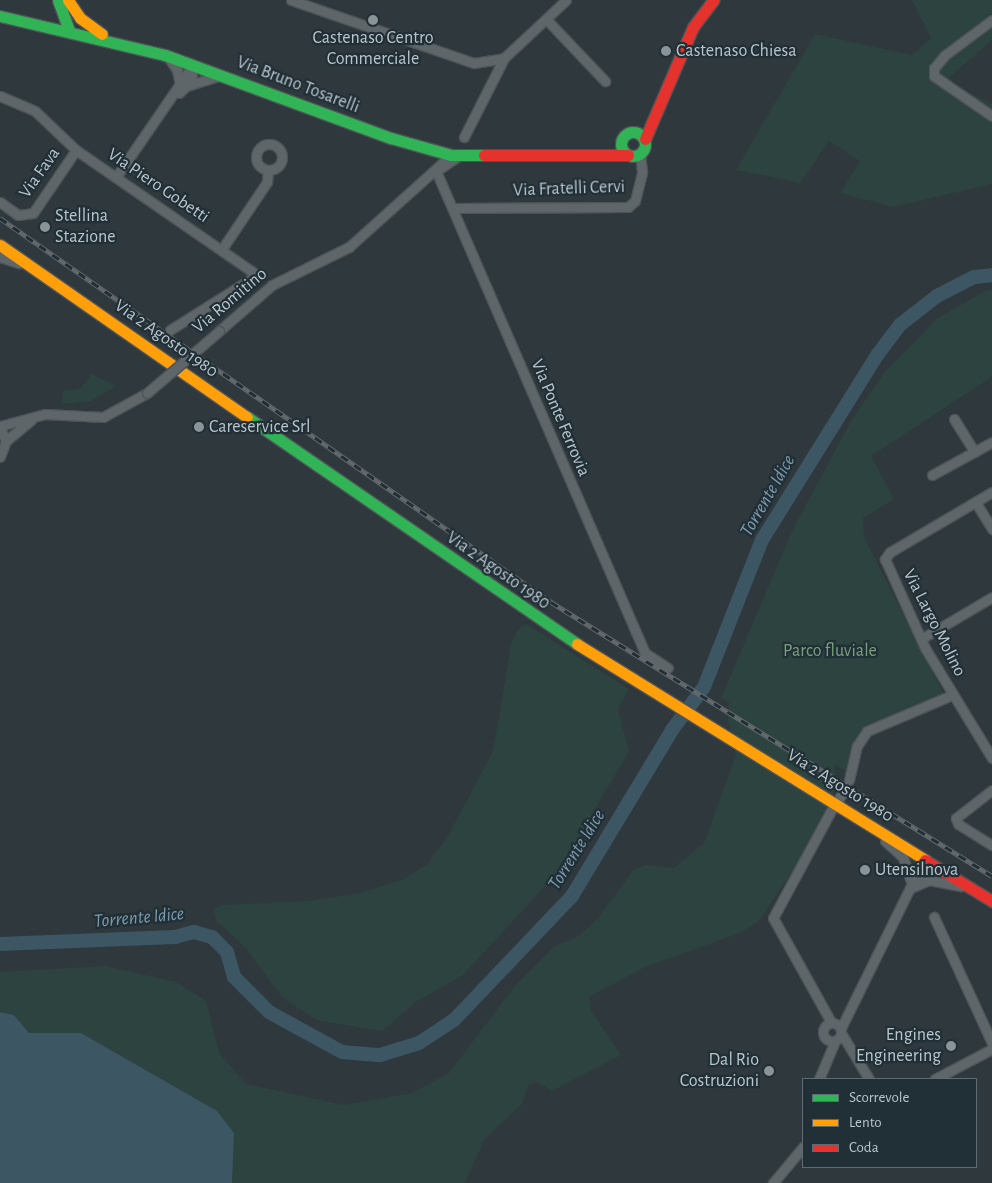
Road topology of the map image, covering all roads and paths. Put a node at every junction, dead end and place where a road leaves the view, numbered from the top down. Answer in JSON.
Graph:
{"nodes":[{"id":1,"x":58,"y":0,"type":"edge"},
{"id":2,"x":68,"y":0,"type":"edge"},
{"id":3,"x":291,"y":0,"type":"edge"},
{"id":4,"x":566,"y":0,"type":"edge"},
{"id":5,"x":713,"y":0,"type":"edge"},
{"id":6,"x":76,"y":13,"type":"junction"},
{"id":7,"x":0,"y":16,"type":"edge"},
{"id":8,"x":546,"y":19,"type":"junction"},
{"id":9,"x":992,"y":20,"type":"edge"},
{"id":10,"x":69,"y":30,"type":"junction"},
{"id":11,"x":111,"y":39,"type":"junction"},
{"id":12,"x":165,"y":54,"type":"junction"},
{"id":13,"x":504,"y":58,"type":"junction"},
{"id":14,"x":193,"y":65,"type":"junction"},
{"id":15,"x":223,"y":75,"type":"junction"},
{"id":16,"x":605,"y":81,"type":"dead end"},
{"id":17,"x":182,"y":87,"type":"junction"},
{"id":18,"x":0,"y":96,"type":"edge"},
{"id":19,"x":654,"y":109,"type":"junction"},
{"id":20,"x":992,"y":116,"type":"edge"},
{"id":21,"x":632,"y":131,"type":"junction"},
{"id":22,"x":464,"y":137,"type":"dead end"},
{"id":23,"x":622,"y":139,"type":"junction"},
{"id":24,"x":645,"y":139,"type":"junction"},
{"id":25,"x":76,"y":150,"type":"junction"},
{"id":26,"x":429,"y":150,"type":"junction"},
{"id":27,"x":588,"y":154,"type":"junction"},
{"id":28,"x":454,"y":155,"type":"junction"},
{"id":29,"x":634,"y":155,"type":"junction"},
{"id":30,"x":268,"y":170,"type":"dead end"},
{"id":31,"x":436,"y":170,"type":"junction"},
{"id":32,"x":116,"y":177,"type":"junction"},
{"id":33,"x":0,"y":202,"type":"edge"},
{"id":34,"x":454,"y":208,"type":"junction"},
{"id":35,"x":0,"y":245,"type":"edge"},
{"id":36,"x":222,"y":249,"type":"junction"},
{"id":37,"x":0,"y":257,"type":"edge"},
{"id":38,"x":42,"y":274,"type":"junction"},
{"id":39,"x":256,"y":274,"type":"joint"},
{"id":40,"x":170,"y":330,"type":"dead end"},
{"id":41,"x":33,"y":418,"type":"junction"},
{"id":42,"x":954,"y":419,"type":"dead end"},
{"id":43,"x":0,"y":426,"type":"edge"},
{"id":44,"x":6,"y":441,"type":"junction"},
{"id":45,"x":992,"y":442,"type":"edge"},
{"id":46,"x":975,"y":452,"type":"junction"},
{"id":47,"x":0,"y":457,"type":"edge"},
{"id":48,"x":932,"y":475,"type":"dead end"},
{"id":49,"x":992,"y":492,"type":"edge"},
{"id":50,"x":976,"y":503,"type":"junction"},
{"id":51,"x":992,"y":528,"type":"edge"},
{"id":52,"x":992,"y":597,"type":"edge"},
{"id":53,"x":921,"y":639,"type":"junction"},
{"id":54,"x":668,"y":668,"type":"dead end"},
{"id":55,"x":952,"y":695,"type":"junction"},
{"id":56,"x":992,"y":758,"type":"edge"},
{"id":57,"x":849,"y":780,"type":"dead end"},
{"id":58,"x":992,"y":790,"type":"edge"},
{"id":59,"x":832,"y":810,"type":"dead end"},
{"id":60,"x":867,"y":824,"type":"junction"},
{"id":61,"x":992,"y":845,"type":"edge"},
{"id":62,"x":933,"y":865,"type":"junction"},
{"id":63,"x":923,"y":881,"type":"junction"},
{"id":64,"x":911,"y":886,"type":"junction"},
{"id":65,"x":975,"y":890,"type":"junction"},
{"id":66,"x":992,"y":901,"type":"edge"},
{"id":67,"x":934,"y":917,"type":"dead end"},
{"id":68,"x":852,"y":1001,"type":"junction"},
{"id":69,"x":830,"y":1023,"type":"junction"},
{"id":70,"x":992,"y":1024,"type":"edge"},
{"id":71,"x":839,"y":1035,"type":"junction"},
{"id":72,"x":825,"y":1038,"type":"junction"},
{"id":73,"x":990,"y":1039,"type":"edge"},
{"id":74,"x":992,"y":1049,"type":"edge"},
{"id":75,"x":826,"y":1060,"type":"junction"},
{"id":76,"x":819,"y":1078,"type":"edge"},
{"id":77,"x":868,"y":1078,"type":"edge"},
{"id":78,"x":937,"y":1078,"type":"edge"},
{"id":79,"x":802,"y":1149,"type":"edge"},
{"id":80,"x":773,"y":1183,"type":"edge"}],
"edges":[{"from":1,"to":10,"type":"main road"},
{"from":2,"to":6,"type":"main road"},
{"from":3,"to":13,"type":"street"},
{"from":4,"to":8,"type":"street"},
{"from":5,"to":19,"type":"main road"},
{"from":6,"to":10,"type":"main road"},
{"from":6,"to":11,"type":"main road"},
{"from":7,"to":10,"type":"main road","name":"Via Bruno Tosarelli"},
{"from":8,"to":13,"type":"street"},
{"from":8,"to":16,"type":"street"},
{"from":9,"to":20,"type":"street"},
{"from":10,"to":11,"type":"main road","name":"Via Bruno Tosarelli"},
{"from":11,"to":12,"type":"main road","name":"Via Bruno Tosarelli"},
{"from":12,"to":14,"type":"main road","name":"Via Bruno Tosarelli"},
{"from":12,"to":17,"type":"street"},
{"from":13,"to":22,"type":"street"},
{"from":14,"to":15,"type":"main road","name":"Via Bruno Tosarelli"},
{"from":14,"to":17,"type":"street"},
{"from":15,"to":17,"type":"street"},
{"from":15,"to":26,"type":"main road","name":"Via Bruno Tosarelli"},
{"from":17,"to":32,"type":"street"},
{"from":18,"to":25,"type":"street","name":"Via Fava"},
{"from":19,"to":21,"type":"main road"},
{"from":19,"to":24,"type":"main road"},
{"from":21,"to":23,"type":"main road","name":"Via Bruno Tosarelli"},
{"from":21,"to":24,"type":"main road"},
{"from":23,"to":27,"type":"main road","name":"Via Bruno Tosarelli"},
{"from":23,"to":29,"type":"main road"},
{"from":24,"to":29,"type":"main road"},
{"from":25,"to":32,"type":"street","name":"Via Piero Gobetti"},
{"from":25,"to":33,"type":"street","name":"Via Fava"},
{"from":26,"to":28,"type":"main road","name":"Via Bruno Tosarelli"},
{"from":26,"to":31,"type":"street"},
{"from":27,"to":28,"type":"main road","name":"Via Bruno Tosarelli"},
{"from":27,"to":29,"type":"main road","name":"Via Bruno Tosarelli"},
{"from":28,"to":31,"type":"street","name":"Via Romitino"},
{"from":29,"to":34,"type":"street","name":"Via Fratelli Cervi"},
{"from":30,"to":36,"type":"street"},
{"from":31,"to":34,"type":"street","name":"Via Ponte Ferrovia"},
{"from":31,"to":41,"type":"street","name":"Via Romitino","bridge":true},
{"from":32,"to":36,"type":"street","name":"Via Piero Gobetti"},
{"from":34,"to":54,"type":"street","name":"Via Ponte Ferrovia"},
{"from":35,"to":38,"type":"main road","name":"Via 2 Agosto 1980"},
{"from":36,"to":39,"type":"street","name":"Via Piero Gobetti"},
{"from":37,"to":38,"type":"street"},
{"from":38,"to":60,"type":"main road","name":"Via 2 Agosto 1980"},
{"from":39,"to":40,"type":"street","name":"Via Romitino"},
{"from":41,"to":43,"type":"street","name":"Via Romitino"},
{"from":41,"to":44,"type":"street"},
{"from":42,"to":46,"type":"street"},
{"from":43,"to":44,"type":"street"},
{"from":44,"to":47,"type":"street"},
{"from":45,"to":46,"type":"street"},
{"from":46,"to":48,"type":"street"},
{"from":49,"to":50,"type":"street","name":"Via Largo Molino"},
{"from":50,"to":51,"type":"street"},
{"from":50,"to":53,"type":"street","name":"Via Largo Molino"},
{"from":52,"to":53,"type":"street"},
{"from":53,"to":55,"type":"street","name":"Via Largo Molino"},
{"from":55,"to":56,"type":"street","name":"Via Largo Molino"},
{"from":55,"to":57,"type":"street"},
{"from":58,"to":61,"type":"street"},
{"from":59,"to":69,"type":"street"},
{"from":60,"to":62,"type":"main road","name":"Via 2 Agosto 1980"},
{"from":60,"to":64,"type":"street"},
{"from":62,"to":63,"type":"street"},
{"from":62,"to":64,"type":"street"},
{"from":62,"to":65,"type":"main road","name":"Via 2 Agosto 1980"},
{"from":63,"to":64,"type":"street"},
{"from":63,"to":65,"type":"street"},
{"from":64,"to":68,"type":"street"},
{"from":65,"to":66,"type":"main road","name":"Via 2 Agosto 1980"},
{"from":67,"to":73,"type":"street"},
{"from":68,"to":69,"type":"street"},
{"from":68,"to":71,"type":"street"},
{"from":69,"to":71,"type":"street"},
{"from":69,"to":72,"type":"street"},
{"from":70,"to":73,"type":"street"},
{"from":71,"to":72,"type":"street"},
{"from":71,"to":75,"type":"street"},
{"from":71,"to":77,"type":"street"},
{"from":72,"to":75,"type":"street"},
{"from":74,"to":78,"type":"street"},
{"from":75,"to":76,"type":"street"},
{"from":79,"to":80,"type":"street"}]}
